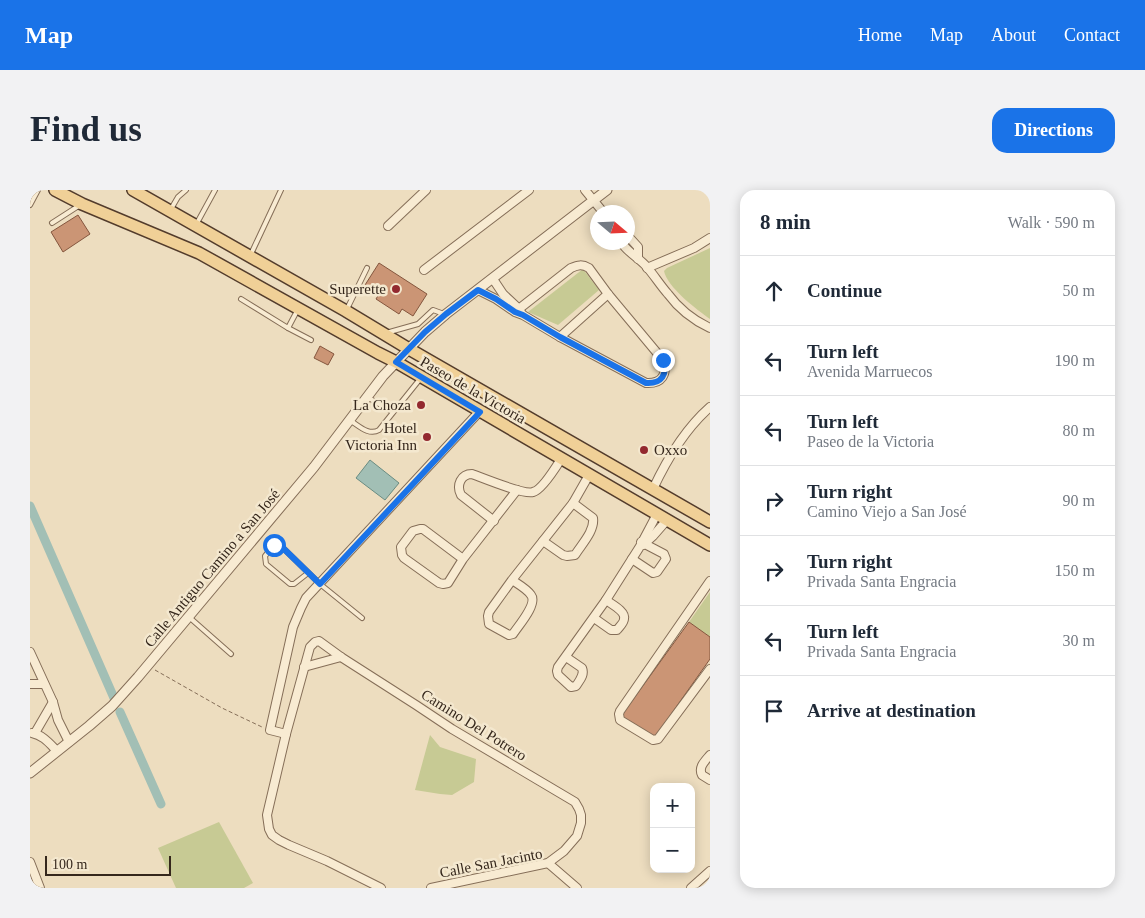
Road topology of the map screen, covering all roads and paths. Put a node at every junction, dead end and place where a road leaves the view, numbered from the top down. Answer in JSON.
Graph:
{"nodes":[{"id":1,"x":38,"y":190,"type":"edge"},
{"id":2,"x":186,"y":190,"type":"edge"},
{"id":3,"x":215,"y":190,"type":"edge"},
{"id":4,"x":281,"y":190,"type":"edge"},
{"id":5,"x":426,"y":190,"type":"edge"},
{"id":6,"x":529,"y":190,"type":"edge"},
{"id":7,"x":586,"y":190,"type":"edge"},
{"id":8,"x":607,"y":190,"type":"edge"},
{"id":9,"x":136,"y":191,"type":"edge"},
{"id":10,"x":61,"y":192,"type":"edge"},
{"id":11,"x":594,"y":200,"type":"junction"},
{"id":12,"x":30,"y":204,"type":"edge"},
{"id":13,"x":82,"y":204,"type":"junction"},
{"id":14,"x":598,"y":205,"type":"edge"},
{"id":15,"x":170,"y":210,"type":"junction"},
{"id":16,"x":52,"y":223,"type":"dead end"},
{"id":17,"x":196,"y":225,"type":"junction"},
{"id":18,"x":388,"y":226,"type":"dead end"},
{"id":19,"x":710,"y":238,"type":"edge"},
{"id":20,"x":635,"y":244,"type":"edge"},
{"id":21,"x":625,"y":250,"type":"edge"},
{"id":22,"x":250,"y":256,"type":"junction"},
{"id":23,"x":638,"y":259,"type":"junction"},
{"id":24,"x":367,"y":268,"type":"dead end"},
{"id":25,"x":647,"y":268,"type":"junction"},
{"id":26,"x":424,"y":270,"type":"dead end"},
{"id":27,"x":493,"y":279,"type":"junction"},
{"id":28,"x":478,"y":290,"type":"junction"},
{"id":29,"x":608,"y":294,"type":"junction"},
{"id":30,"x":241,"y":299,"type":"dead end"},
{"id":31,"x":298,"y":309,"type":"junction"},
{"id":32,"x":346,"y":311,"type":"junction"},
{"id":33,"x":519,"y":312,"type":"junction"},
{"id":34,"x":446,"y":314,"type":"junction"},
{"id":35,"x":288,"y":328,"type":"junction"},
{"id":36,"x":710,"y":328,"type":"edge"},
{"id":37,"x":383,"y":334,"type":"junction"},
{"id":38,"x":560,"y":337,"type":"junction"},
{"id":39,"x":311,"y":340,"type":"dead end"},
{"id":40,"x":409,"y":348,"type":"junction"},
{"id":41,"x":396,"y":362,"type":"junction"},
{"id":42,"x":422,"y":377,"type":"junction"},
{"id":43,"x":368,"y":397,"type":"junction"},
{"id":44,"x":710,"y":407,"type":"edge"},
{"id":45,"x":393,"y":412,"type":"junction"},
{"id":46,"x":480,"y":412,"type":"junction"},
{"id":47,"x":350,"y":420,"type":"junction"},
{"id":48,"x":561,"y":459,"type":"junction"},
{"id":49,"x":589,"y":475,"type":"junction"},
{"id":50,"x":517,"y":490,"type":"junction"},
{"id":51,"x":653,"y":490,"type":"junction"},
{"id":52,"x":573,"y":503,"type":"junction"},
{"id":53,"x":657,"y":514,"type":"junction"},
{"id":54,"x":667,"y":520,"type":"junction"},
{"id":55,"x":494,"y":521,"type":"junction"},
{"id":56,"x":710,"y":522,"type":"edge"},
{"id":57,"x":543,"y":541,"type":"junction"},
{"id":58,"x":642,"y":545,"type":"junction"},
{"id":59,"x":710,"y":545,"type":"edge"},
{"id":60,"x":463,"y":559,"type":"junction"},
{"id":61,"x":632,"y":559,"type":"junction"},
{"id":62,"x":308,"y":572,"type":"junction"},
{"id":63,"x":512,"y":580,"type":"junction"},
{"id":64,"x":710,"y":582,"type":"edge"},
{"id":65,"x":320,"y":584,"type":"junction"},
{"id":66,"x":606,"y":600,"type":"junction"},
{"id":67,"x":189,"y":617,"type":"junction"},
{"id":68,"x":362,"y":618,"type":"dead end"},
{"id":69,"x":594,"y":618,"type":"junction"},
{"id":70,"x":30,"y":652,"type":"edge"},
{"id":71,"x":230,"y":654,"type":"dead end"},
{"id":72,"x":566,"y":656,"type":"junction"},
{"id":73,"x":341,"y":657,"type":"junction"},
{"id":74,"x":148,"y":666,"type":"junction"},
{"id":75,"x":304,"y":667,"type":"junction"},
{"id":76,"x":710,"y":669,"type":"edge"},
{"id":77,"x":30,"y":684,"type":"edge"},
{"id":78,"x":44,"y":684,"type":"junction"},
{"id":79,"x":52,"y":702,"type":"junction"},
{"id":80,"x":270,"y":730,"type":"junction"},
{"id":81,"x":32,"y":733,"type":"edge"},
{"id":82,"x":286,"y":734,"type":"junction"},
{"id":83,"x":69,"y":742,"type":"junction"},
{"id":84,"x":57,"y":752,"type":"junction"},
{"id":85,"x":710,"y":755,"type":"edge"},
{"id":86,"x":30,"y":773,"type":"edge"},
{"id":87,"x":710,"y":780,"type":"edge"},
{"id":88,"x":30,"y":862,"type":"edge"},
{"id":89,"x":548,"y":863,"type":"junction"},
{"id":90,"x":710,"y":871,"type":"edge"},
{"id":91,"x":40,"y":888,"type":"edge"},
{"id":92,"x":381,"y":888,"type":"edge"},
{"id":93,"x":431,"y":888,"type":"edge"},
{"id":94,"x":577,"y":888,"type":"edge"},
{"id":95,"x":690,"y":888,"type":"edge"}],
"edges":[{"from":1,"to":12,"type":"lane"},
{"from":2,"to":15,"type":"lane"},
{"from":3,"to":17,"type":"lane"},
{"from":4,"to":22,"type":"lane"},
{"from":5,"to":18,"type":"street"},
{"from":6,"to":26,"type":"street"},
{"from":7,"to":11,"type":"street"},
{"from":8,"to":11,"type":"street","name":"Calle Antiguo Camino a San José"},
{"from":9,"to":15,"type":"main road","name":"Paseo de la Victoria"},
{"from":10,"to":13,"type":"main road","name":"Paseo de la Victoria"},
{"from":11,"to":14,"type":"street"},
{"from":11,"to":27,"type":"street","name":"Calle Antiguo Camino a San José"},
{"from":13,"to":16,"type":"lane"},
{"from":13,"to":31,"type":"main road","name":"Paseo de la Victoria"},
{"from":15,"to":17,"type":"main road","name":"Paseo de la Victoria"},
{"from":17,"to":22,"type":"main road","name":"Paseo de la Victoria"},
{"from":19,"to":25,"type":"street"},
{"from":20,"to":23,"type":"street"},
{"from":21,"to":23,"type":"street"},
{"from":22,"to":32,"type":"main road","name":"Paseo de la Victoria"},
{"from":23,"to":25,"type":"street"},
{"from":24,"to":32,"type":"lane"},
{"from":25,"to":36,"type":"street"},
{"from":27,"to":28,"type":"street","name":"Calle Antiguo Camino a San José"},
{"from":27,"to":33,"type":"street"},
{"from":28,"to":33,"type":"street"},
{"from":28,"to":34,"type":"street","name":"Calle Antiguo Camino a San José"},
{"from":29,"to":33,"type":"street"},
{"from":29,"to":38,"type":"street"},
{"from":29,"to":38,"type":"street"},
{"from":30,"to":35,"type":"lane"},
{"from":31,"to":35,"type":"lane"},
{"from":31,"to":41,"type":"main road","name":"Paseo de la Victoria"},
{"from":32,"to":37,"type":"main road","name":"Paseo de la Victoria"},
{"from":33,"to":38,"type":"street"},
{"from":34,"to":37,"type":"lane"},
{"from":34,"to":40,"type":"street","name":"Calle Antiguo Camino a San José"},
{"from":35,"to":39,"type":"lane"},
{"from":37,"to":40,"type":"main road","name":"Paseo de la Victoria"},
{"from":40,"to":41,"type":"street","name":"Calle Antiguo Camino a San José"},
{"from":40,"to":51,"type":"main road","name":"Paseo de la Victoria"},
{"from":41,"to":42,"type":"main road","name":"Paseo de la Victoria"},
{"from":41,"to":43,"type":"street","name":"Calle Antiguo Camino a San José"},
{"from":42,"to":45,"type":"lane"},
{"from":42,"to":46,"type":"main road","name":"Paseo de la Victoria"},
{"from":43,"to":45,"type":"lane"},
{"from":43,"to":47,"type":"street","name":"Calle Antiguo Camino a San José"},
{"from":44,"to":51,"type":"street"},
{"from":45,"to":47,"type":"lane"},
{"from":46,"to":48,"type":"main road","name":"Paseo de la Victoria"},
{"from":46,"to":65,"type":"street"},
{"from":47,"to":67,"type":"street","name":"Calle Antiguo Camino a San José"},
{"from":48,"to":49,"type":"main road","name":"Paseo de la Victoria"},
{"from":48,"to":50,"type":"street"},
{"from":49,"to":52,"type":"street"},
{"from":49,"to":53,"type":"main road","name":"Paseo de la Victoria"},
{"from":50,"to":55,"type":"street"},
{"from":50,"to":55,"type":"street"},
{"from":51,"to":56,"type":"main road","name":"Paseo de la Victoria"},
{"from":52,"to":57,"type":"street"},
{"from":52,"to":57,"type":"street"},
{"from":53,"to":54,"type":"main road","name":"Paseo de la Victoria"},
{"from":53,"to":58,"type":"street"},
{"from":54,"to":58,"type":"street"},
{"from":54,"to":59,"type":"main road","name":"Paseo de la Victoria"},
{"from":55,"to":60,"type":"street"},
{"from":57,"to":63,"type":"street"},
{"from":58,"to":61,"type":"street"},
{"from":58,"to":61,"type":"street"},
{"from":60,"to":60,"type":"street"},
{"from":61,"to":66,"type":"street"},
{"from":62,"to":62,"type":"lane"},
{"from":62,"to":65,"type":"lane"},
{"from":63,"to":63,"type":"street"},
{"from":64,"to":76,"type":"street"},
{"from":65,"to":68,"type":"lane"},
{"from":65,"to":80,"type":"street"},
{"from":66,"to":69,"type":"street"},
{"from":66,"to":69,"type":"street"},
{"from":67,"to":71,"type":"lane"},
{"from":67,"to":74,"type":"street","name":"Calle Antiguo Camino a San José"},
{"from":69,"to":72,"type":"street"},
{"from":70,"to":78,"type":"street"},
{"from":72,"to":72,"type":"street"},
{"from":73,"to":75,"type":"street"},
{"from":73,"to":75,"type":"street","name":"Camino Del Potrero"},
{"from":73,"to":89,"type":"street","name":"Camino Del Potrero"},
{"from":74,"to":80,"type":"path"},
{"from":74,"to":83,"type":"street","name":"Calle Antiguo Camino a San José"},
{"from":75,"to":82,"type":"street"},
{"from":77,"to":78,"type":"street"},
{"from":78,"to":79,"type":"street"},
{"from":79,"to":81,"type":"street"},
{"from":79,"to":83,"type":"street"},
{"from":80,"to":82,"type":"street"},
{"from":81,"to":84,"type":"street"},
{"from":82,"to":92,"type":"street"},
{"from":83,"to":84,"type":"street","name":"Calle Antiguo Camino a San José"},
{"from":84,"to":86,"type":"street","name":"Calle Antiguo Camino a San José"},
{"from":85,"to":87,"type":"street"},
{"from":88,"to":91,"type":"street"},
{"from":89,"to":93,"type":"street","name":"Calle San Jacinto"},
{"from":89,"to":94,"type":"street","name":"Calle San Jacinto"},
{"from":90,"to":95,"type":"street"}]}
